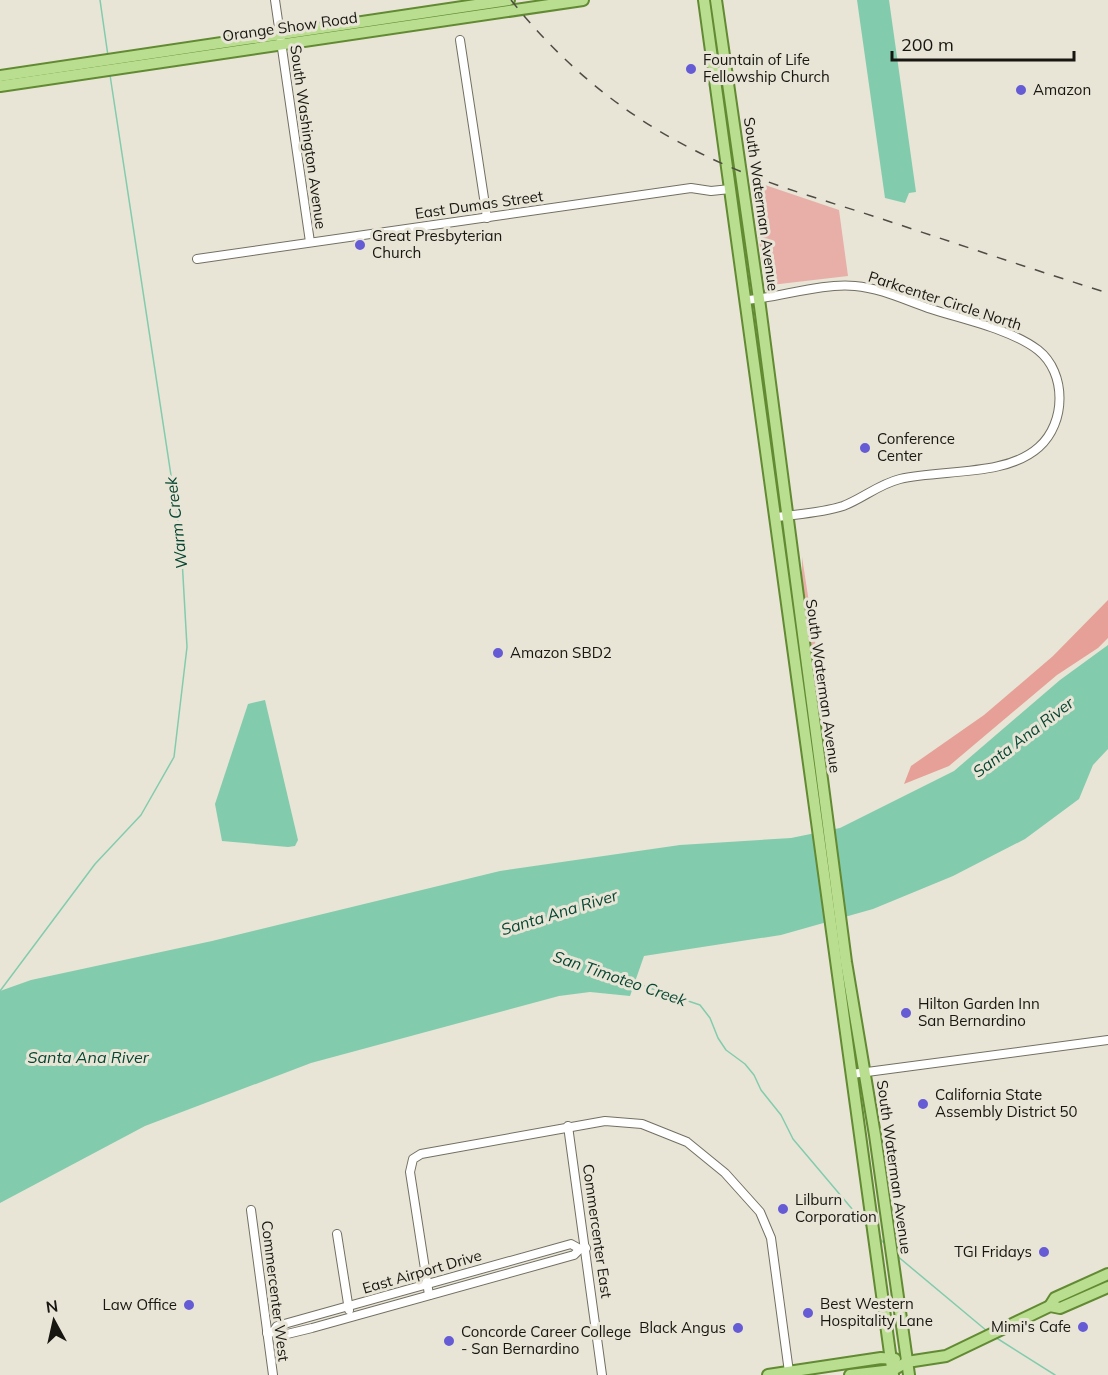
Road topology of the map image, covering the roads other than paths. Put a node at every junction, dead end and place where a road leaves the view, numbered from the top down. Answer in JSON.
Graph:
{"nodes":[{"id":1,"x":275,"y":0,"type":"edge"},
{"id":2,"x":509,"y":0,"type":"edge"},
{"id":3,"x":583,"y":0,"type":"edge"},
{"id":4,"x":704,"y":0,"type":"edge"},
{"id":5,"x":716,"y":0,"type":"edge"},
{"id":6,"x":280,"y":38,"type":"junction"},
{"id":7,"x":460,"y":40,"type":"dead end"},
{"id":8,"x":53,"y":73,"type":"junction"},
{"id":9,"x":0,"y":76,"type":"edge"},
{"id":10,"x":0,"y":86,"type":"edge"},
{"id":11,"x":730,"y":189,"type":"junction"},
{"id":12,"x":487,"y":218,"type":"junction"},
{"id":13,"x":310,"y":242,"type":"junction"},
{"id":14,"x":197,"y":259,"type":"dead end"},
{"id":15,"x":759,"y":299,"type":"junction"},
{"id":16,"x":747,"y":300,"type":"junction"},
{"id":17,"x":781,"y":516,"type":"junction"},
{"id":18,"x":837,"y":929,"type":"junction"},
{"id":19,"x":1108,"y":1040,"type":"edge"},
{"id":20,"x":865,"y":1073,"type":"junction"},
{"id":21,"x":852,"y":1074,"type":"junction"},
{"id":22,"x":568,"y":1126,"type":"junction"},
{"id":23,"x":251,"y":1210,"type":"dead end"},
{"id":24,"x":337,"y":1234,"type":"dead end"},
{"id":25,"x":583,"y":1248,"type":"junction"},
{"id":26,"x":1108,"y":1274,"type":"edge"},
{"id":27,"x":427,"y":1284,"type":"junction"},
{"id":28,"x":1108,"y":1287,"type":"edge"},
{"id":29,"x":429,"y":1295,"type":"junction"},
{"id":30,"x":349,"y":1306,"type":"junction"},
{"id":31,"x":1050,"y":1306,"type":"junction"},
{"id":32,"x":350,"y":1317,"type":"junction"},
{"id":33,"x":270,"y":1332,"type":"junction"},
{"id":34,"x":891,"y":1358,"type":"junction"},
{"id":35,"x":907,"y":1362,"type":"junction"},
{"id":36,"x":789,"y":1372,"type":"junction"},
{"id":37,"x":893,"y":1372,"type":"edge"},
{"id":38,"x":273,"y":1375,"type":"edge"},
{"id":39,"x":602,"y":1375,"type":"edge"},
{"id":40,"x":768,"y":1375,"type":"edge"},
{"id":41,"x":850,"y":1375,"type":"edge"},
{"id":42,"x":909,"y":1375,"type":"edge"}],
"edges":[{"from":1,"to":6,"type":"street","name":"South Washington Avenue"},
{"from":2,"to":6,"type":"main road","name":"Orange Show Road"},
{"from":3,"to":6,"type":"main road","name":"Orange Show Road"},
{"from":4,"to":11,"type":"main road","name":"South Waterman Avenue"},
{"from":5,"to":15,"type":"main road","name":"South Waterman Avenue"},
{"from":6,"to":8,"type":"main road","name":"Orange Show Road"},
{"from":6,"to":13,"type":"street","name":"South Washington Avenue"},
{"from":7,"to":12,"type":"street"},
{"from":8,"to":9,"type":"main road"},
{"from":8,"to":10,"type":"main road"},
{"from":11,"to":12,"type":"street","name":"East Dumas Street"},
{"from":11,"to":16,"type":"main road","name":"South Waterman Avenue"},
{"from":12,"to":13,"type":"street","name":"East Dumas Street"},
{"from":13,"to":14,"type":"street","name":"East Dumas Street"},
{"from":15,"to":16,"type":"street","name":"Parkcenter Circle North"},
{"from":15,"to":17,"type":"main road","name":"South Waterman Avenue"},
{"from":15,"to":17,"type":"street","name":"Parkcenter Circle North"},
{"from":16,"to":17,"type":"main road","name":"South Waterman Avenue"},
{"from":17,"to":18,"type":"main road","name":"South Waterman Avenue"},
{"from":18,"to":20,"type":"main road","name":"South Waterman Avenue"},
{"from":18,"to":21,"type":"main road","name":"South Waterman Avenue"},
{"from":19,"to":20,"type":"street"},
{"from":20,"to":21,"type":"street"},
{"from":20,"to":35,"type":"main road","name":"South Waterman Avenue"},
{"from":21,"to":34,"type":"main road","name":"South Waterman Avenue"},
{"from":22,"to":25,"type":"street","name":"Commercenter East"},
{"from":22,"to":27,"type":"street"},
{"from":22,"to":36,"type":"street"},
{"from":23,"to":33,"type":"street","name":"Commercenter West"},
{"from":24,"to":30,"type":"street"},
{"from":25,"to":27,"type":"street","name":"East Airport Drive"},
{"from":25,"to":29,"type":"street","name":"East Airport Drive"},
{"from":25,"to":39,"type":"street","name":"Commercenter East"},
{"from":26,"to":31,"type":"main road"},
{"from":27,"to":29,"type":"street"},
{"from":27,"to":30,"type":"street","name":"East Airport Drive"},
{"from":28,"to":31,"type":"main road"},
{"from":29,"to":32,"type":"street","name":"East Airport Drive"},
{"from":30,"to":32,"type":"street"},
{"from":30,"to":33,"type":"street","name":"East Airport Drive"},
{"from":31,"to":35,"type":"main road"},
{"from":32,"to":33,"type":"street","name":"East Airport Drive"},
{"from":33,"to":38,"type":"street","name":"Commercenter West"},
{"from":34,"to":35,"type":"main road"},
{"from":34,"to":36,"type":"main road"},
{"from":34,"to":37,"type":"main road","name":"South Waterman Avenue"},
{"from":35,"to":37,"type":"main road"},
{"from":35,"to":42,"type":"main road","name":"South Waterman Avenue"},
{"from":36,"to":40,"type":"main road"},
{"from":37,"to":41,"type":"main road"}]}
